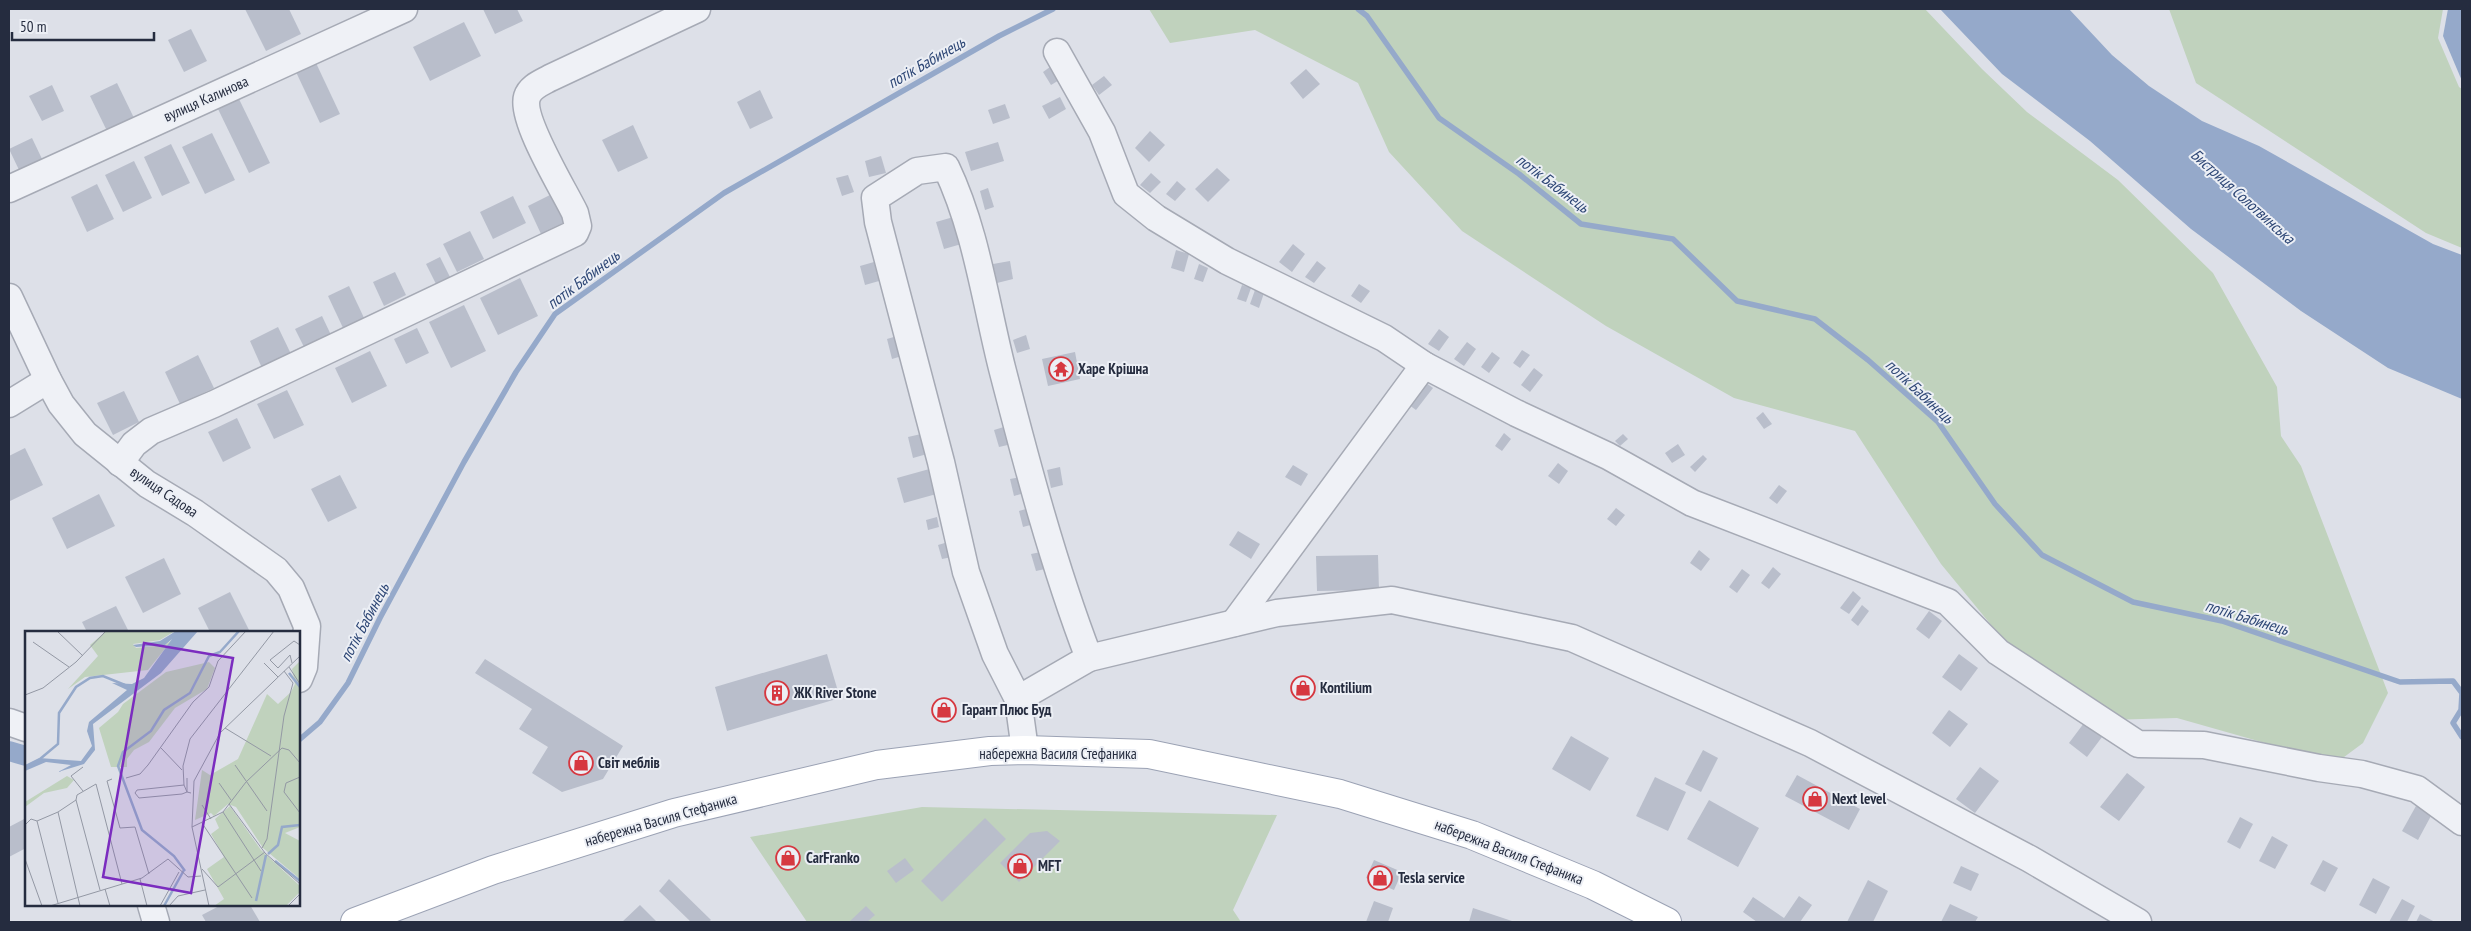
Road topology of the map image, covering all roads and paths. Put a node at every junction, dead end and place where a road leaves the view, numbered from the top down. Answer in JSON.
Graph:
{"nodes":[{"id":1,"x":404,"y":9,"type":"edge"},
{"id":2,"x":697,"y":9,"type":"edge"},
{"id":3,"x":1057,"y":52,"type":"dead end"},
{"id":4,"x":9,"y":189,"type":"edge"},
{"id":5,"x":9,"y":297,"type":"edge"},
{"id":6,"x":1424,"y":365,"type":"junction"},
{"id":7,"x":48,"y":380,"type":"junction"},
{"id":8,"x":9,"y":404,"type":"edge"},
{"id":9,"x":120,"y":462,"type":"junction"},
{"id":10,"x":1234,"y":623,"type":"junction"},
{"id":11,"x":1089,"y":658,"type":"junction"},
{"id":12,"x":300,"y":677,"type":"edge"},
{"id":13,"x":1018,"y":700,"type":"junction"},
{"id":14,"x":9,"y":722,"type":"edge"},
{"id":15,"x":25,"y":728,"type":"edge"},
{"id":16,"x":1025,"y":750,"type":"junction"},
{"id":17,"x":2462,"y":822,"type":"edge"},
{"id":18,"x":151,"y":906,"type":"edge"},
{"id":19,"x":156,"y":922,"type":"edge"},
{"id":20,"x":355,"y":922,"type":"edge"},
{"id":21,"x":1667,"y":922,"type":"edge"},
{"id":22,"x":2138,"y":922,"type":"edge"}],
"edges":[{"from":1,"to":4,"type":"street","name":"вулиця Калинова"},
{"from":2,"to":9,"type":"street"},
{"from":3,"to":6,"type":"street"},
{"from":5,"to":7,"type":"street","name":"вулиця Садова"},
{"from":6,"to":10,"type":"street"},
{"from":6,"to":17,"type":"street"},
{"from":7,"to":8,"type":"street"},
{"from":7,"to":9,"type":"street","name":"вулиця Садова"},
{"from":9,"to":12,"type":"street","name":"вулиця Садова"},
{"from":10,"to":11,"type":"street"},
{"from":10,"to":22,"type":"street"},
{"from":11,"to":13,"type":"street"},
{"from":11,"to":13,"type":"street"},
{"from":13,"to":16,"type":"street"},
{"from":14,"to":15,"type":"street"},
{"from":16,"to":20,"type":"main road","name":"набережна Василя Стефаника"},
{"from":16,"to":21,"type":"main road","name":"набережна Василя Стефаника"},
{"from":18,"to":19,"type":"street"}]}
